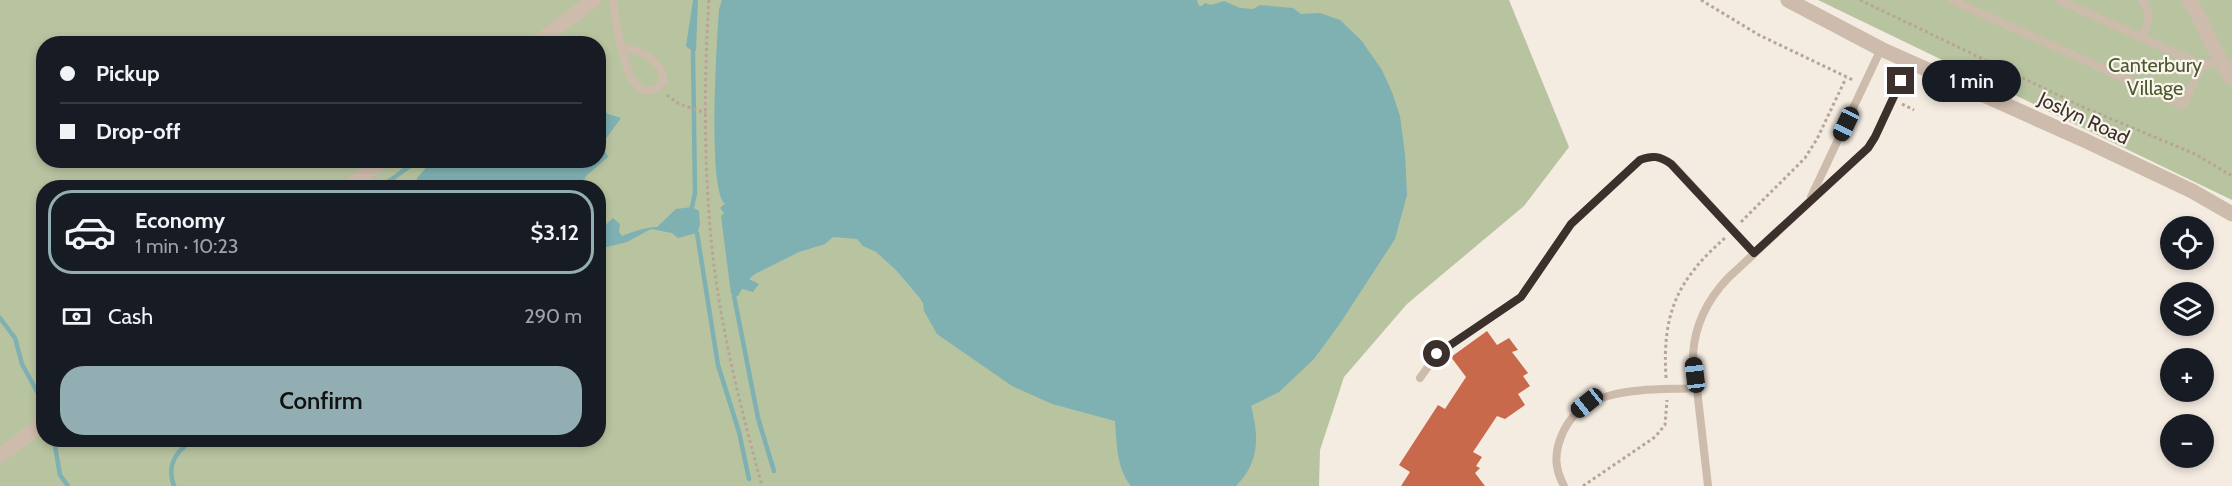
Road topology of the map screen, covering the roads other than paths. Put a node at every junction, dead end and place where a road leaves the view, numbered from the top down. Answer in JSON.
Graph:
{"nodes":[{"id":1,"x":594,"y":0,"type":"edge"},
{"id":2,"x":613,"y":0,"type":"edge"},
{"id":3,"x":1788,"y":0,"type":"edge"},
{"id":4,"x":2059,"y":0,"type":"edge"},
{"id":5,"x":2142,"y":0,"type":"edge"},
{"id":6,"x":2189,"y":0,"type":"edge"},
{"id":7,"x":1954,"y":1,"type":"edge"},
{"id":8,"x":546,"y":36,"type":"edge"},
{"id":9,"x":2142,"y":38,"type":"junction"},
{"id":10,"x":622,"y":47,"type":"junction"},
{"id":11,"x":1881,"y":49,"type":"junction"},
{"id":12,"x":1910,"y":63,"type":"junction"},
{"id":13,"x":2221,"y":63,"type":"junction"},
{"id":14,"x":2202,"y":65,"type":"junction"},
{"id":15,"x":2232,"y":78,"type":"edge"},
{"id":16,"x":372,"y":168,"type":"edge"},
{"id":17,"x":358,"y":180,"type":"edge"},
{"id":18,"x":1810,"y":201,"type":"junction"},
{"id":19,"x":2232,"y":214,"type":"edge"},
{"id":20,"x":1754,"y":253,"type":"junction"},
{"id":21,"x":1420,"y":378,"type":"dead end"},
{"id":22,"x":1696,"y":388,"type":"junction"},
{"id":23,"x":36,"y":428,"type":"edge"},
{"id":24,"x":0,"y":456,"type":"edge"},
{"id":25,"x":1564,"y":486,"type":"edge"},
{"id":26,"x":1708,"y":486,"type":"edge"}],
"edges":[{"from":1,"to":8,"type":"street"},
{"from":2,"to":10,"type":"lane"},
{"from":3,"to":11,"type":"street","name":"Joslyn Road"},
{"from":4,"to":9,"type":"lane"},
{"from":5,"to":9,"type":"lane"},
{"from":6,"to":13,"type":"street"},
{"from":7,"to":14,"type":"lane"},
{"from":9,"to":14,"type":"lane"},
{"from":10,"to":10,"type":"lane"},
{"from":11,"to":12,"type":"street","name":"Joslyn Road"},
{"from":11,"to":18,"type":"lane"},
{"from":12,"to":18,"type":"lane"},
{"from":12,"to":19,"type":"street","name":"Joslyn Road"},
{"from":13,"to":14,"type":"lane"},
{"from":13,"to":15,"type":"street"},
{"from":16,"to":17,"type":"street"},
{"from":18,"to":20,"type":"lane"},
{"from":20,"to":21,"type":"lane"},
{"from":20,"to":22,"type":"lane"},
{"from":22,"to":25,"type":"lane"},
{"from":22,"to":26,"type":"lane"},
{"from":23,"to":24,"type":"street"}]}
